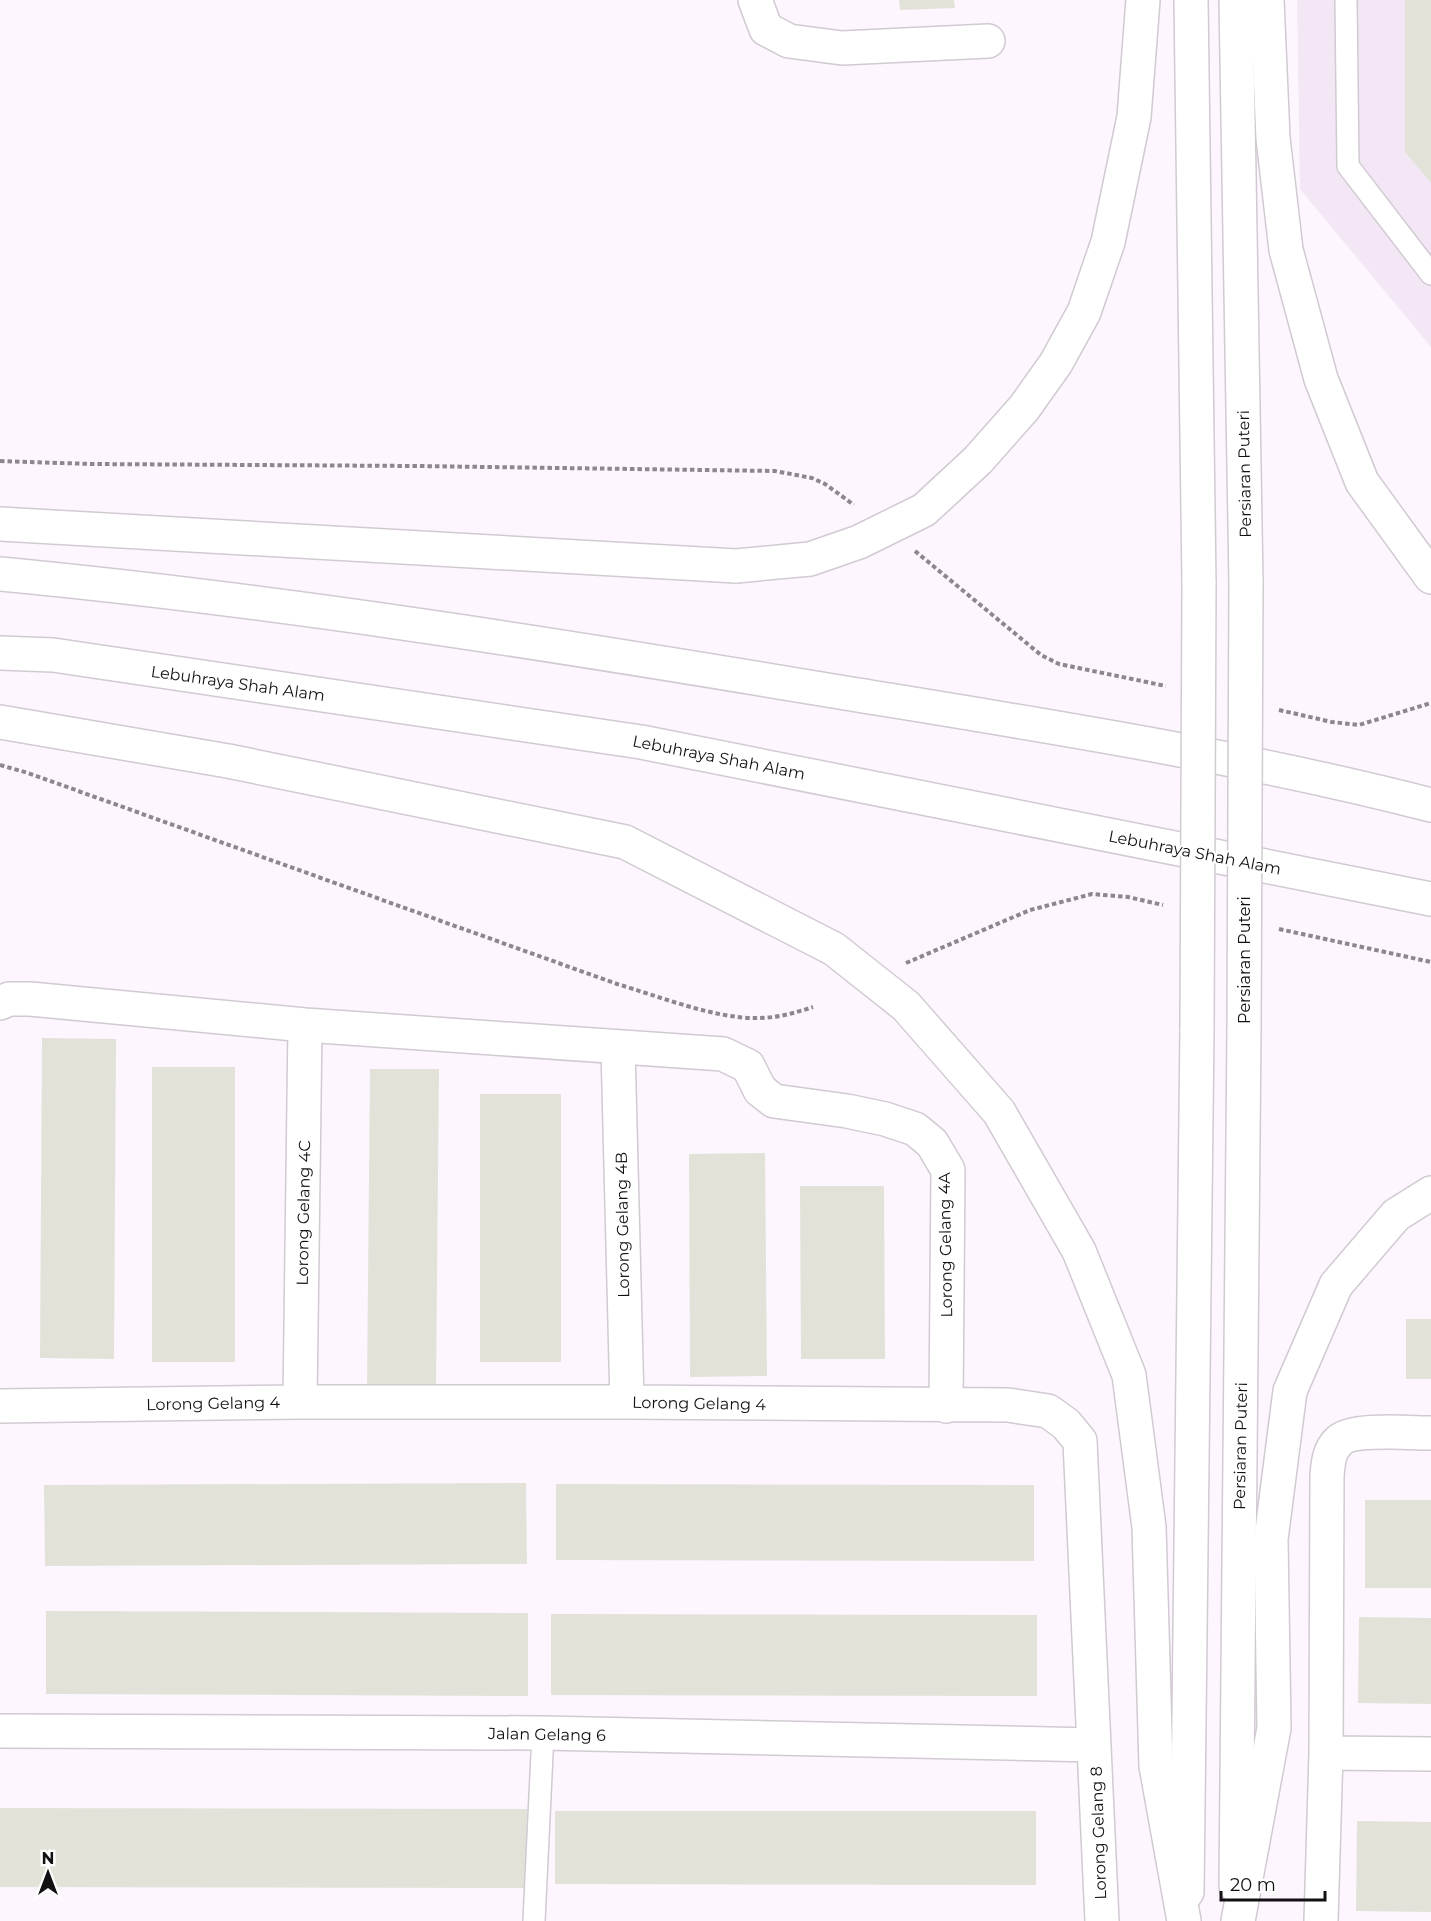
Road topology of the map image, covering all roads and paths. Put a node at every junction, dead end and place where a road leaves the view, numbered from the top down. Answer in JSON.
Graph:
{"nodes":[{"id":1,"x":754,"y":0,"type":"edge"},
{"id":2,"x":1143,"y":0,"type":"edge"},
{"id":3,"x":1191,"y":0,"type":"edge"},
{"id":4,"x":1236,"y":0,"type":"edge"},
{"id":5,"x":1267,"y":0,"type":"edge"},
{"id":6,"x":1346,"y":0,"type":"edge"},
{"id":7,"x":988,"y":41,"type":"dead end"},
{"id":8,"x":1431,"y":274,"type":"edge"},
{"id":9,"x":0,"y":461,"type":"edge"},
{"id":10,"x":863,"y":512,"type":"dead end"},
{"id":11,"x":0,"y":524,"type":"edge"},
{"id":12,"x":910,"y":547,"type":"dead end"},
{"id":13,"x":0,"y":573,"type":"edge"},
{"id":14,"x":1431,"y":577,"type":"edge"},
{"id":15,"x":984,"y":609,"type":"dead end"},
{"id":16,"x":0,"y":653,"type":"edge"},
{"id":17,"x":0,"y":722,"type":"edge"},
{"id":18,"x":0,"y":765,"type":"edge"},
{"id":19,"x":1431,"y":805,"type":"edge"},
{"id":20,"x":1431,"y":899,"type":"edge"},
{"id":21,"x":0,"y":1003,"type":"edge"},
{"id":22,"x":813,"y":1007,"type":"dead end"},
{"id":23,"x":305,"y":1025,"type":"junction"},
{"id":24,"x":618,"y":1047,"type":"junction"},
{"id":25,"x":1431,"y":1192,"type":"edge"},
{"id":26,"x":300,"y":1402,"type":"junction"},
{"id":27,"x":627,"y":1402,"type":"junction"},
{"id":28,"x":0,"y":1406,"type":"edge"},
{"id":29,"x":946,"y":1406,"type":"junction"},
{"id":30,"x":1431,"y":1433,"type":"edge"},
{"id":31,"x":0,"y":1731,"type":"edge"},
{"id":32,"x":543,"y":1733,"type":"junction"},
{"id":33,"x":1094,"y":1745,"type":"junction"},
{"id":34,"x":1326,"y":1753,"type":"junction"},
{"id":35,"x":1431,"y":1754,"type":"edge"},
{"id":36,"x":534,"y":1921,"type":"edge"},
{"id":37,"x":1102,"y":1921,"type":"edge"},
{"id":38,"x":1186,"y":1921,"type":"edge"},
{"id":39,"x":1237,"y":1921,"type":"edge"},
{"id":40,"x":1321,"y":1921,"type":"edge"}],
"edges":[{"from":1,"to":7,"type":"main road"},
{"from":2,"to":11,"type":"main road","bridge":true},
{"from":3,"to":38,"type":"main road","bridge":true},
{"from":4,"to":39,"type":"main road","name":"Persiaran Puteri","bridge":true},
{"from":5,"to":14,"type":"main road"},
{"from":6,"to":8,"type":"lane"},
{"from":9,"to":10,"type":"path"},
{"from":12,"to":15,"type":"path"},
{"from":13,"to":19,"type":"main road"},
{"from":16,"to":20,"type":"main road","name":"Lebuhraya Shah Alam"},
{"from":17,"to":38,"type":"main road"},
{"from":18,"to":22,"type":"path"},
{"from":21,"to":23,"type":"main road","name":"Lorong Gelang 4A"},
{"from":23,"to":24,"type":"main road","name":"Lorong Gelang 4A"},
{"from":23,"to":26,"type":"main road","name":"Lorong Gelang 4C"},
{"from":24,"to":27,"type":"main road","name":"Lorong Gelang 4B"},
{"from":24,"to":29,"type":"main road","name":"Lorong Gelang 4A"},
{"from":25,"to":39,"type":"main road"},
{"from":26,"to":27,"type":"main road","name":"Lorong Gelang 4"},
{"from":26,"to":28,"type":"main road","name":"Lorong Gelang 4"},
{"from":27,"to":29,"type":"main road","name":"Lorong Gelang 4"},
{"from":29,"to":33,"type":"main road","name":"Lorong Gelang 4"},
{"from":30,"to":34,"type":"main road"},
{"from":31,"to":32,"type":"main road","name":"Jalan Gelang 6"},
{"from":32,"to":33,"type":"main road","name":"Jalan Gelang 6"},
{"from":32,"to":36,"type":"lane"},
{"from":33,"to":37,"type":"main road","name":"Lorong Gelang 8"},
{"from":34,"to":35,"type":"main road"},
{"from":34,"to":40,"type":"main road"}]}
